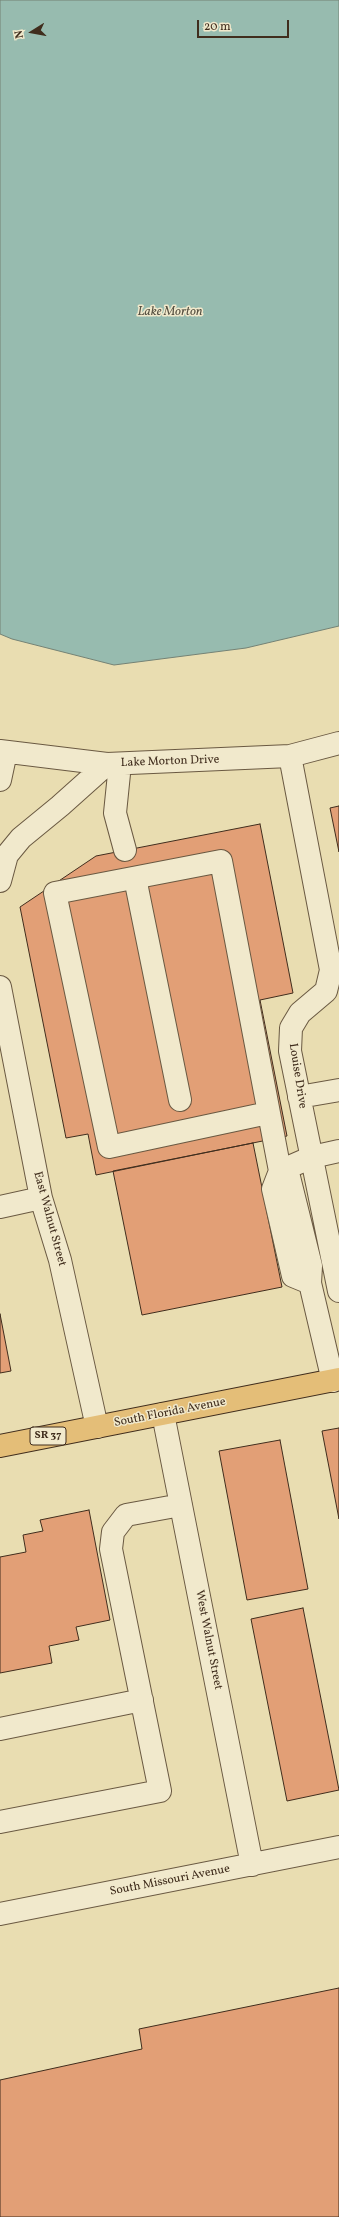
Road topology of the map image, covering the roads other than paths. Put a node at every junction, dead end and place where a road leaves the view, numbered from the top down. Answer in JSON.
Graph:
{"nodes":[{"id":1,"x":339,"y":743,"type":"edge"},
{"id":2,"x":3,"y":752,"type":"edge"},
{"id":3,"x":290,"y":756,"type":"junction"},
{"id":4,"x":113,"y":764,"type":"junction"},
{"id":5,"x":0,"y":780,"type":"edge"},
{"id":6,"x":125,"y":850,"type":"dead end"},
{"id":7,"x":135,"y":878,"type":"junction"},
{"id":8,"x":0,"y":881,"type":"edge"},
{"id":9,"x":0,"y":987,"type":"edge"},
{"id":10,"x":339,"y":1090,"type":"edge"},
{"id":11,"x":299,"y":1096,"type":"junction"},
{"id":12,"x":180,"y":1100,"type":"dead end"},
{"id":13,"x":268,"y":1113,"type":"junction"},
{"id":14,"x":339,"y":1151,"type":"edge"},
{"id":15,"x":312,"y":1157,"type":"junction"},
{"id":16,"x":280,"y":1171,"type":"junction"},
{"id":17,"x":41,"y":1198,"type":"junction"},
{"id":18,"x":0,"y":1207,"type":"edge"},
{"id":19,"x":338,"y":1281,"type":"edge"},
{"id":20,"x":336,"y":1380,"type":"edge"},
{"id":21,"x":163,"y":1414,"type":"junction"},
{"id":22,"x":97,"y":1427,"type":"junction"},
{"id":23,"x":0,"y":1446,"type":"edge"},
{"id":24,"x":181,"y":1505,"type":"junction"},
{"id":25,"x":142,"y":1700,"type":"junction"},
{"id":26,"x":0,"y":1729,"type":"edge"},
{"id":27,"x":0,"y":1822,"type":"edge"},
{"id":28,"x":339,"y":1847,"type":"edge"},
{"id":29,"x":252,"y":1865,"type":"junction"},
{"id":30,"x":0,"y":1914,"type":"edge"}],
"edges":[{"from":1,"to":3,"type":"street","name":"Lake Morton Drive"},
{"from":2,"to":4,"type":"street","name":"Lake Morton Drive"},
{"from":2,"to":5,"type":"street"},
{"from":3,"to":4,"type":"street","name":"Lake Morton Drive"},
{"from":3,"to":11,"type":"street","name":"Louise Drive"},
{"from":4,"to":6,"type":"street"},
{"from":4,"to":8,"type":"street"},
{"from":7,"to":12,"type":"street"},
{"from":7,"to":13,"type":"street"},
{"from":7,"to":13,"type":"street"},
{"from":9,"to":17,"type":"street","name":"East Walnut Street"},
{"from":10,"to":11,"type":"street"},
{"from":11,"to":15,"type":"street","name":"Louise Drive"},
{"from":13,"to":16,"type":"street"},
{"from":14,"to":15,"type":"street"},
{"from":15,"to":16,"type":"street"},
{"from":15,"to":19,"type":"street","name":"Louise Drive"},
{"from":16,"to":20,"type":"street"},
{"from":17,"to":18,"type":"street"},
{"from":17,"to":22,"type":"street","name":"East Walnut Street"},
{"from":20,"to":21,"type":"main road","name":"South Florida Avenue","number":"SR 37"},
{"from":21,"to":22,"type":"main road","name":"South Florida Avenue","number":"SR 37"},
{"from":21,"to":24,"type":"street","name":"West Walnut Street"},
{"from":22,"to":23,"type":"main road","name":"South Florida Avenue","number":"SR 37"},
{"from":24,"to":25,"type":"street"},
{"from":24,"to":29,"type":"street","name":"West Walnut Street"},
{"from":25,"to":26,"type":"street"},
{"from":25,"to":27,"type":"street"},
{"from":28,"to":29,"type":"street","name":"South Missouri Avenue"},
{"from":29,"to":30,"type":"street","name":"South Missouri Avenue"}]}
